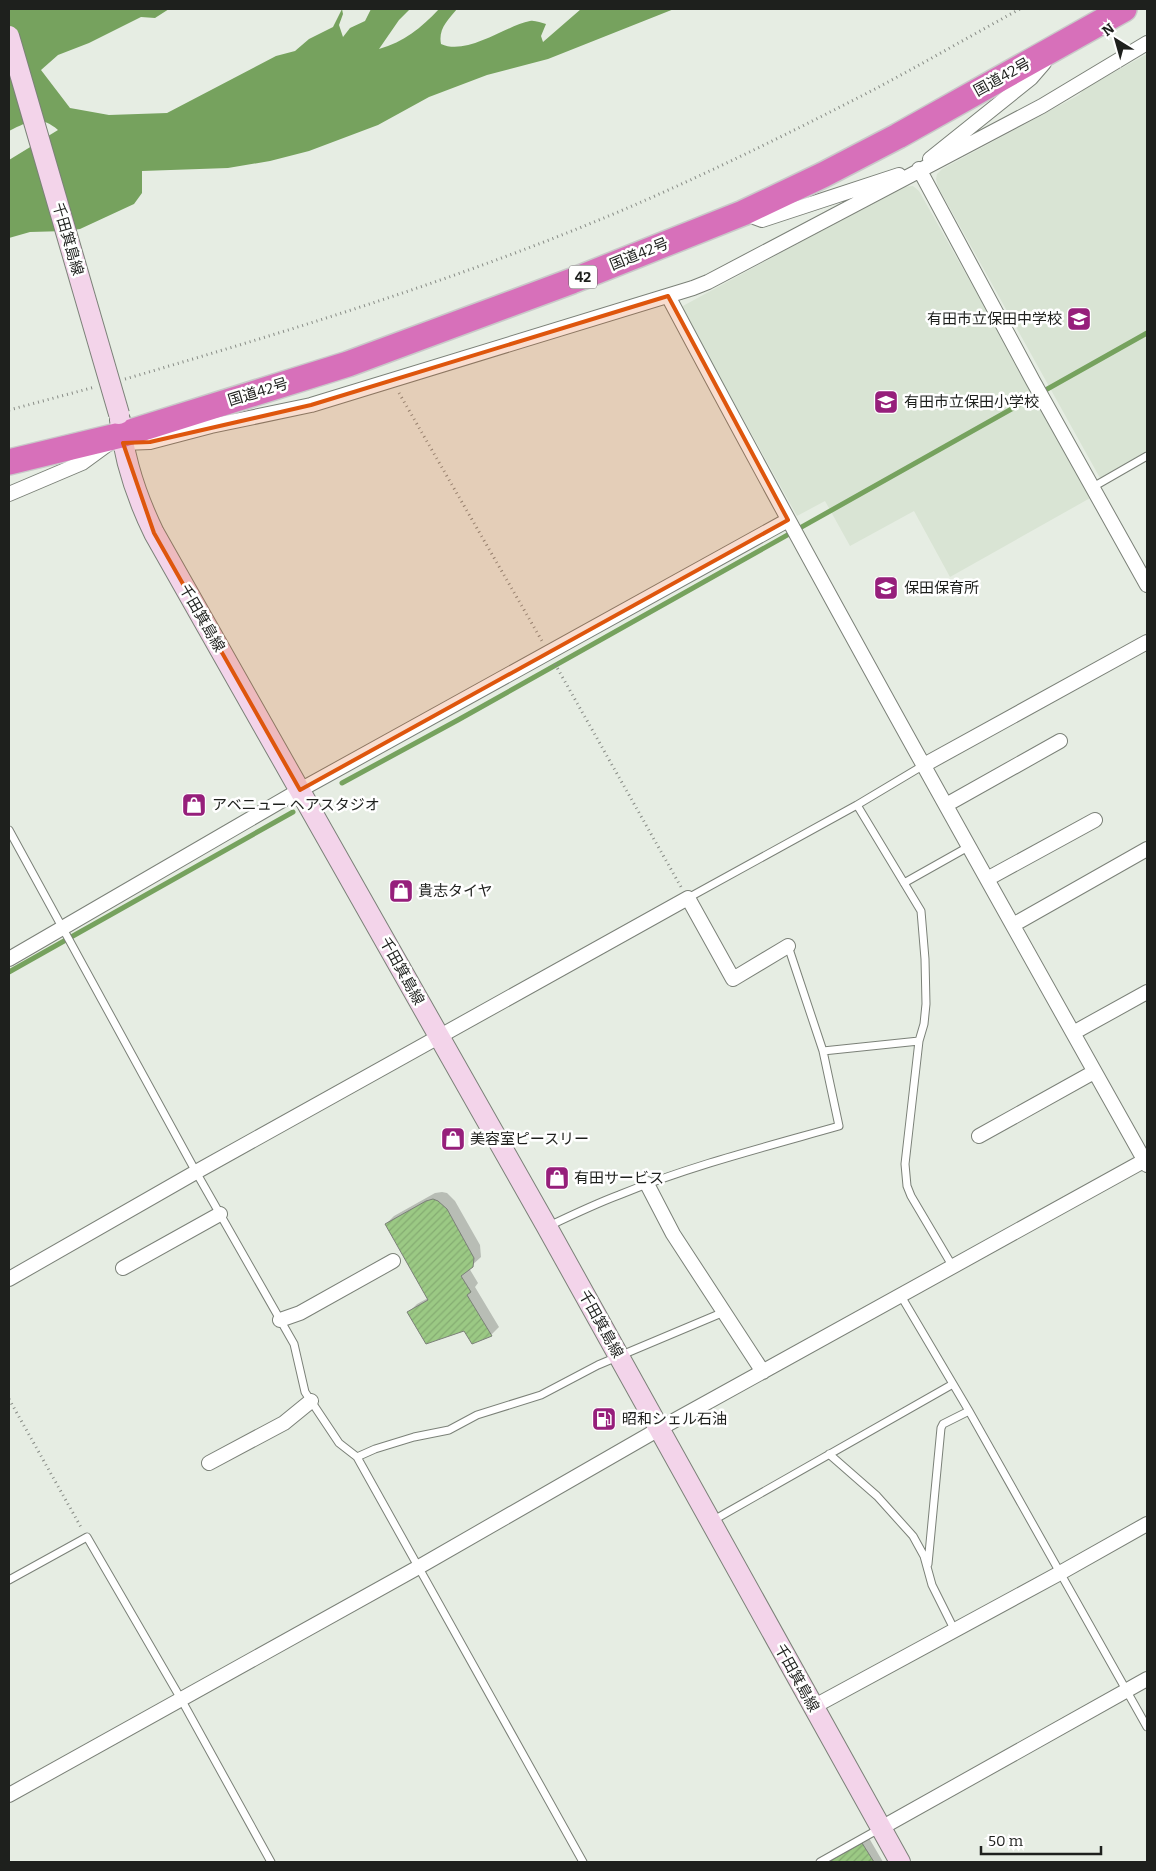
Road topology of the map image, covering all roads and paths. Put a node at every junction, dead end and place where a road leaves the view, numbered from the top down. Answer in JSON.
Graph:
{"nodes":[{"id":1,"x":1020,"y":9,"type":"edge"},
{"id":2,"x":1124,"y":9,"type":"edge"},
{"id":3,"x":9,"y":36,"type":"edge"},
{"id":4,"x":1147,"y":44,"type":"edge"},
{"id":5,"x":1045,"y":53,"type":"junction"},
{"id":6,"x":919,"y":170,"type":"junction"},
{"id":7,"x":743,"y":213,"type":"junction"},
{"id":8,"x":668,"y":296,"type":"junction"},
{"id":9,"x":123,"y":380,"type":"dead end"},
{"id":10,"x":104,"y":384,"type":"dead end"},
{"id":11,"x":9,"y":410,"type":"edge"},
{"id":12,"x":121,"y":431,"type":"junction"},
{"id":13,"x":1147,"y":456,"type":"edge"},
{"id":14,"x":9,"y":462,"type":"edge"},
{"id":15,"x":1093,"y":487,"type":"junction"},
{"id":16,"x":9,"y":494,"type":"edge"},
{"id":17,"x":788,"y":520,"type":"junction"},
{"id":18,"x":1147,"y":585,"type":"edge"},
{"id":19,"x":1147,"y":642,"type":"edge"},
{"id":20,"x":1060,"y":741,"type":"dead end"},
{"id":21,"x":924,"y":765,"type":"junction"},
{"id":22,"x":300,"y":790,"type":"junction"},
{"id":23,"x":857,"y":805,"type":"junction"},
{"id":24,"x":946,"y":805,"type":"junction"},
{"id":25,"x":1095,"y":820,"type":"dead end"},
{"id":26,"x":9,"y":830,"type":"edge"},
{"id":27,"x":968,"y":847,"type":"junction"},
{"id":28,"x":1147,"y":849,"type":"edge"},
{"id":29,"x":987,"y":879,"type":"junction"},
{"id":30,"x":904,"y":883,"type":"junction"},
{"id":31,"x":688,"y":898,"type":"junction"},
{"id":32,"x":1013,"y":925,"type":"junction"},
{"id":33,"x":62,"y":929,"type":"junction"},
{"id":34,"x":788,"y":946,"type":"joint"},
{"id":35,"x":9,"y":959,"type":"edge"},
{"id":36,"x":1147,"y":992,"type":"edge"},
{"id":37,"x":1073,"y":1034,"type":"junction"},
{"id":38,"x":439,"y":1038,"type":"junction"},
{"id":39,"x":919,"y":1041,"type":"junction"},
{"id":40,"x":823,"y":1052,"type":"junction"},
{"id":41,"x":1094,"y":1072,"type":"junction"},
{"id":42,"x":979,"y":1136,"type":"dead end"},
{"id":43,"x":1146,"y":1161,"type":"edge"},
{"id":44,"x":196,"y":1172,"type":"junction"},
{"id":45,"x":646,"y":1184,"type":"junction"},
{"id":46,"x":220,"y":1214,"type":"junction"},
{"id":47,"x":547,"y":1227,"type":"junction"},
{"id":48,"x":393,"y":1261,"type":"dead end"},
{"id":49,"x":953,"y":1267,"type":"junction"},
{"id":50,"x":123,"y":1268,"type":"dead end"},
{"id":51,"x":9,"y":1279,"type":"edge"},
{"id":52,"x":901,"y":1296,"type":"junction"},
{"id":53,"x":725,"y":1311,"type":"junction"},
{"id":54,"x":280,"y":1320,"type":"junction"},
{"id":55,"x":619,"y":1357,"type":"junction"},
{"id":56,"x":764,"y":1372,"type":"junction"},
{"id":57,"x":953,"y":1384,"type":"junction"},
{"id":58,"x":9,"y":1399,"type":"edge"},
{"id":59,"x":311,"y":1401,"type":"junction"},
{"id":60,"x":969,"y":1411,"type":"junction"},
{"id":61,"x":659,"y":1429,"type":"junction"},
{"id":62,"x":829,"y":1454,"type":"junction"},
{"id":63,"x":357,"y":1457,"type":"junction"},
{"id":64,"x":209,"y":1463,"type":"dead end"},
{"id":65,"x":710,"y":1522,"type":"junction"},
{"id":66,"x":1147,"y":1524,"type":"edge"},
{"id":67,"x":87,"y":1537,"type":"junction"},
{"id":68,"x":928,"y":1567,"type":"junction"},
{"id":69,"x":417,"y":1568,"type":"junction"},
{"id":70,"x":1060,"y":1573,"type":"junction"},
{"id":71,"x":9,"y":1580,"type":"edge"},
{"id":72,"x":954,"y":1629,"type":"junction"},
{"id":73,"x":1147,"y":1679,"type":"edge"},
{"id":74,"x":1126,"y":1690,"type":"junction"},
{"id":75,"x":181,"y":1699,"type":"junction"},
{"id":76,"x":813,"y":1707,"type":"junction"},
{"id":77,"x":1147,"y":1727,"type":"edge"},
{"id":78,"x":9,"y":1795,"type":"edge"},
{"id":79,"x":881,"y":1828,"type":"junction"},
{"id":80,"x":271,"y":1862,"type":"edge"},
{"id":81,"x":583,"y":1862,"type":"edge"},
{"id":82,"x":820,"y":1862,"type":"edge"},
{"id":83,"x":900,"y":1862,"type":"edge"}],
"edges":[{"from":1,"to":9,"type":"path"},
{"from":2,"to":5,"type":"highway","name":"国道42号","number":"42"},
{"from":3,"to":12,"type":"main road","name":"千田箕島線","bridge":true},
{"from":4,"to":6,"type":"street"},
{"from":5,"to":6,"type":"street"},
{"from":5,"to":7,"type":"highway","name":"国道42号","number":"42"},
{"from":6,"to":7,"type":"street"},
{"from":6,"to":8,"type":"street"},
{"from":6,"to":15,"type":"street"},
{"from":7,"to":12,"type":"highway","name":"国道42号","number":"42"},
{"from":8,"to":12,"type":"street"},
{"from":8,"to":17,"type":"street"},
{"from":10,"to":11,"type":"path"},
{"from":12,"to":14,"type":"highway","name":"国道42号","number":"42"},
{"from":12,"to":16,"type":"street"},
{"from":12,"to":22,"type":"main road","name":"千田箕島線"},
{"from":13,"to":15,"type":"lane"},
{"from":15,"to":18,"type":"street"},
{"from":17,"to":21,"type":"street"},
{"from":17,"to":22,"type":"street"},
{"from":19,"to":21,"type":"street"},
{"from":20,"to":24,"type":"street"},
{"from":21,"to":23,"type":"lane"},
{"from":21,"to":24,"type":"street"},
{"from":22,"to":33,"type":"street"},
{"from":22,"to":38,"type":"main road","name":"千田箕島線"},
{"from":23,"to":30,"type":"lane"},
{"from":23,"to":31,"type":"lane"},
{"from":24,"to":27,"type":"street"},
{"from":25,"to":29,"type":"street"},
{"from":26,"to":33,"type":"lane"},
{"from":27,"to":29,"type":"street"},
{"from":27,"to":30,"type":"lane"},
{"from":28,"to":32,"type":"street"},
{"from":29,"to":32,"type":"street"},
{"from":30,"to":39,"type":"lane"},
{"from":31,"to":34,"type":"street"},
{"from":31,"to":38,"type":"street"},
{"from":32,"to":37,"type":"street"},
{"from":33,"to":35,"type":"street"},
{"from":33,"to":44,"type":"lane"},
{"from":34,"to":40,"type":"lane"},
{"from":36,"to":37,"type":"street"},
{"from":37,"to":41,"type":"street"},
{"from":38,"to":44,"type":"street"},
{"from":38,"to":47,"type":"main road","name":"千田箕島線"},
{"from":39,"to":40,"type":"lane"},
{"from":39,"to":49,"type":"lane"},
{"from":40,"to":45,"type":"lane"},
{"from":41,"to":42,"type":"street"},
{"from":41,"to":43,"type":"street"},
{"from":43,"to":49,"type":"street"},
{"from":44,"to":46,"type":"lane"},
{"from":44,"to":51,"type":"street"},
{"from":45,"to":47,"type":"lane"},
{"from":45,"to":53,"type":"street"},
{"from":46,"to":50,"type":"street"},
{"from":46,"to":54,"type":"lane"},
{"from":47,"to":55,"type":"main road","name":"千田箕島線"},
{"from":48,"to":54,"type":"street"},
{"from":49,"to":52,"type":"street"},
{"from":52,"to":56,"type":"street"},
{"from":52,"to":57,"type":"lane"},
{"from":53,"to":55,"type":"lane"},
{"from":53,"to":56,"type":"street"},
{"from":54,"to":59,"type":"lane"},
{"from":55,"to":61,"type":"main road","name":"千田箕島線"},
{"from":55,"to":63,"type":"lane"},
{"from":56,"to":61,"type":"street"},
{"from":57,"to":60,"type":"lane"},
{"from":57,"to":62,"type":"lane"},
{"from":58,"to":67,"type":"path"},
{"from":59,"to":63,"type":"lane"},
{"from":59,"to":64,"type":"street"},
{"from":60,"to":68,"type":"lane"},
{"from":60,"to":70,"type":"lane"},
{"from":61,"to":65,"type":"main road","name":"千田箕島線"},
{"from":61,"to":69,"type":"street"},
{"from":62,"to":65,"type":"lane"},
{"from":62,"to":68,"type":"lane"},
{"from":63,"to":69,"type":"lane"},
{"from":65,"to":76,"type":"main road","name":"千田箕島線"},
{"from":66,"to":70,"type":"street"},
{"from":67,"to":71,"type":"lane"},
{"from":67,"to":75,"type":"lane"},
{"from":68,"to":72,"type":"lane"},
{"from":69,"to":75,"type":"street"},
{"from":69,"to":81,"type":"lane"},
{"from":70,"to":72,"type":"street"},
{"from":70,"to":74,"type":"lane"},
{"from":72,"to":76,"type":"street"},
{"from":73,"to":74,"type":"street"},
{"from":74,"to":77,"type":"lane"},
{"from":74,"to":79,"type":"street"},
{"from":75,"to":78,"type":"street"},
{"from":75,"to":80,"type":"lane"},
{"from":76,"to":79,"type":"main road","name":"千田箕島線"},
{"from":79,"to":82,"type":"lane"},
{"from":79,"to":83,"type":"main road","name":"千田箕島線"}]}
